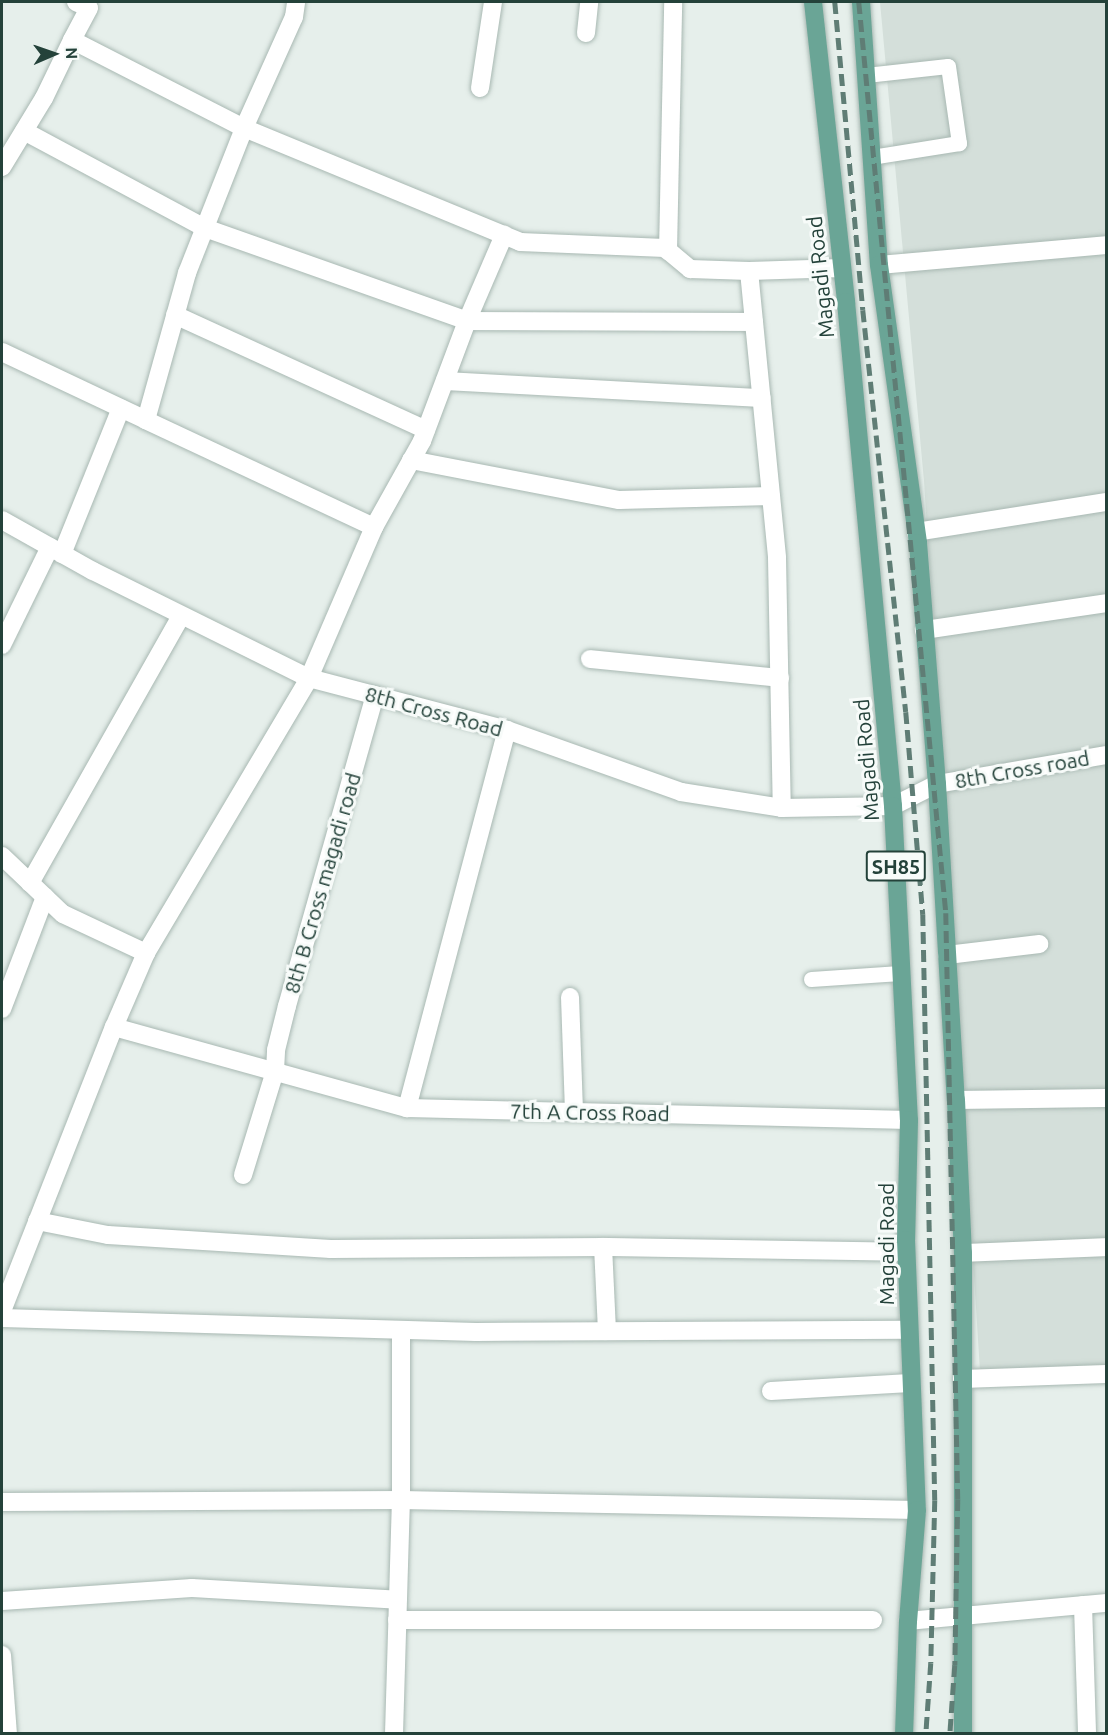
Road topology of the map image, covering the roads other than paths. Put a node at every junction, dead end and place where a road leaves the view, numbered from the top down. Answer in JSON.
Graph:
{"nodes":[{"id":1,"x":296,"y":2,"type":"edge"},
{"id":2,"x":493,"y":2,"type":"edge"},
{"id":3,"x":589,"y":2,"type":"edge"},
{"id":4,"x":673,"y":2,"type":"edge"},
{"id":5,"x":813,"y":2,"type":"edge"},
{"id":6,"x":861,"y":2,"type":"edge"},
{"id":7,"x":86,"y":4,"type":"edge"},
{"id":8,"x":586,"y":33,"type":"dead end"},
{"id":9,"x":72,"y":40,"type":"junction"},
{"id":10,"x":866,"y":75,"type":"junction"},
{"id":11,"x":480,"y":88,"type":"dead end"},
{"id":12,"x":244,"y":128,"type":"junction"},
{"id":13,"x":24,"y":131,"type":"junction"},
{"id":14,"x":872,"y":157,"type":"junction"},
{"id":15,"x":2,"y":167,"type":"edge"},
{"id":16,"x":205,"y":228,"type":"junction"},
{"id":17,"x":504,"y":235,"type":"junction"},
{"id":18,"x":1107,"y":245,"type":"edge"},
{"id":19,"x":668,"y":251,"type":"junction"},
{"id":20,"x":879,"y":265,"type":"junction"},
{"id":21,"x":842,"y":268,"type":"junction"},
{"id":22,"x":749,"y":271,"type":"junction"},
{"id":23,"x":175,"y":315,"type":"junction"},
{"id":24,"x":467,"y":321,"type":"junction"},
{"id":25,"x":754,"y":322,"type":"junction"},
{"id":26,"x":2,"y":352,"type":"edge"},
{"id":27,"x":445,"y":381,"type":"junction"},
{"id":28,"x":762,"y":398,"type":"junction"},
{"id":29,"x":121,"y":408,"type":"junction"},
{"id":30,"x":146,"y":420,"type":"junction"},
{"id":31,"x":426,"y":430,"type":"junction"},
{"id":32,"x":411,"y":460,"type":"junction"},
{"id":33,"x":771,"y":496,"type":"junction"},
{"id":34,"x":1107,"y":502,"type":"edge"},
{"id":35,"x":2,"y":520,"type":"edge"},
{"id":36,"x":374,"y":527,"type":"junction"},
{"id":37,"x":916,"y":532,"type":"junction"},
{"id":38,"x":56,"y":550,"type":"junction"},
{"id":39,"x":1107,"y":603,"type":"edge"},
{"id":40,"x":182,"y":616,"type":"junction"},
{"id":41,"x":924,"y":630,"type":"junction"},
{"id":42,"x":2,"y":645,"type":"edge"},
{"id":43,"x":590,"y":659,"type":"dead end"},
{"id":44,"x":309,"y":678,"type":"junction"},
{"id":45,"x":780,"y":678,"type":"junction"},
{"id":46,"x":375,"y":695,"type":"junction"},
{"id":47,"x":507,"y":730,"type":"junction"},
{"id":48,"x":1107,"y":755,"type":"edge"},
{"id":49,"x":937,"y":784,"type":"junction"},
{"id":50,"x":894,"y":806,"type":"junction"},
{"id":51,"x":782,"y":808,"type":"junction"},
{"id":52,"x":2,"y":856,"type":"edge"},
{"id":53,"x":30,"y":884,"type":"junction"},
{"id":54,"x":45,"y":897,"type":"junction"},
{"id":55,"x":1039,"y":944,"type":"dead end"},
{"id":56,"x":146,"y":954,"type":"junction"},
{"id":57,"x":947,"y":954,"type":"junction"},
{"id":58,"x":900,"y":973,"type":"junction"},
{"id":59,"x":811,"y":979,"type":"dead end"},
{"id":60,"x":570,"y":997,"type":"dead end"},
{"id":61,"x":2,"y":1009,"type":"edge"},
{"id":62,"x":114,"y":1027,"type":"junction"},
{"id":63,"x":275,"y":1071,"type":"junction"},
{"id":64,"x":1107,"y":1098,"type":"edge"},
{"id":65,"x":956,"y":1100,"type":"junction"},
{"id":66,"x":407,"y":1108,"type":"junction"},
{"id":67,"x":574,"y":1112,"type":"junction"},
{"id":68,"x":909,"y":1120,"type":"junction"},
{"id":69,"x":243,"y":1175,"type":"dead end"},
{"id":70,"x":37,"y":1221,"type":"junction"},
{"id":71,"x":603,"y":1247,"type":"junction"},
{"id":72,"x":1107,"y":1247,"type":"edge"},
{"id":73,"x":906,"y":1252,"type":"junction"},
{"id":74,"x":963,"y":1253,"type":"junction"},
{"id":75,"x":2,"y":1311,"type":"edge"},
{"id":76,"x":2,"y":1318,"type":"edge"},
{"id":77,"x":401,"y":1330,"type":"junction"},
{"id":78,"x":909,"y":1330,"type":"junction"},
{"id":79,"x":607,"y":1331,"type":"junction"},
{"id":80,"x":1107,"y":1374,"type":"edge"},
{"id":81,"x":962,"y":1379,"type":"junction"},
{"id":82,"x":910,"y":1383,"type":"junction"},
{"id":83,"x":771,"y":1391,"type":"dead end"},
{"id":84,"x":401,"y":1500,"type":"junction"},
{"id":85,"x":2,"y":1502,"type":"edge"},
{"id":86,"x":917,"y":1510,"type":"junction"},
{"id":87,"x":398,"y":1600,"type":"junction"},
{"id":88,"x":2,"y":1602,"type":"edge"},
{"id":89,"x":1107,"y":1603,"type":"edge"},
{"id":90,"x":1083,"y":1605,"type":"junction"},
{"id":91,"x":965,"y":1617,"type":"junction"},
{"id":92,"x":397,"y":1620,"type":"junction"},
{"id":93,"x":873,"y":1620,"type":"dead end"},
{"id":94,"x":908,"y":1621,"type":"junction"},
{"id":95,"x":2,"y":1655,"type":"edge"},
{"id":96,"x":9,"y":1734,"type":"edge"},
{"id":97,"x":393,"y":1734,"type":"edge"},
{"id":98,"x":904,"y":1734,"type":"edge"},
{"id":99,"x":963,"y":1734,"type":"edge"},
{"id":100,"x":1087,"y":1734,"type":"edge"}],
"edges":[{"from":1,"to":12,"type":"street"},
{"from":2,"to":11,"type":"street"},
{"from":3,"to":8,"type":"street"},
{"from":4,"to":19,"type":"street"},
{"from":5,"to":21,"type":"main road","name":"Magadi Road","number":"SH85"},
{"from":6,"to":10,"type":"main road","number":"SH85"},
{"from":7,"to":9,"type":"street"},
{"from":9,"to":12,"type":"street"},
{"from":9,"to":13,"type":"street"},
{"from":10,"to":14,"type":"main road","number":"SH85"},
{"from":10,"to":14,"type":"lane"},
{"from":12,"to":16,"type":"street"},
{"from":12,"to":17,"type":"street"},
{"from":13,"to":15,"type":"street"},
{"from":13,"to":16,"type":"street"},
{"from":14,"to":20,"type":"main road","number":"SH85"},
{"from":16,"to":23,"type":"street"},
{"from":16,"to":24,"type":"street"},
{"from":17,"to":19,"type":"street"},
{"from":17,"to":24,"type":"street"},
{"from":18,"to":20,"type":"street"},
{"from":19,"to":22,"type":"street"},
{"from":20,"to":37,"type":"main road","number":"SH85"},
{"from":21,"to":22,"type":"street"},
{"from":21,"to":50,"type":"main road","name":"Magadi Road","number":"SH85"},
{"from":22,"to":25,"type":"street"},
{"from":23,"to":30,"type":"street"},
{"from":23,"to":31,"type":"street"},
{"from":24,"to":25,"type":"street"},
{"from":24,"to":27,"type":"street"},
{"from":25,"to":28,"type":"street"},
{"from":26,"to":29,"type":"street"},
{"from":27,"to":28,"type":"street"},
{"from":27,"to":31,"type":"street"},
{"from":28,"to":33,"type":"street"},
{"from":29,"to":30,"type":"street"},
{"from":29,"to":38,"type":"street"},
{"from":30,"to":36,"type":"street"},
{"from":31,"to":32,"type":"street"},
{"from":32,"to":33,"type":"street"},
{"from":32,"to":36,"type":"street"},
{"from":33,"to":45,"type":"street"},
{"from":34,"to":37,"type":"street"},
{"from":35,"to":38,"type":"street","name":"8th Cross Road"},
{"from":36,"to":44,"type":"street"},
{"from":37,"to":41,"type":"main road","number":"SH85"},
{"from":38,"to":40,"type":"street","name":"8th Cross Road"},
{"from":38,"to":42,"type":"street"},
{"from":39,"to":41,"type":"street"},
{"from":40,"to":44,"type":"street","name":"8th Cross Road"},
{"from":40,"to":53,"type":"street"},
{"from":41,"to":49,"type":"main road","number":"SH85"},
{"from":43,"to":45,"type":"street"},
{"from":44,"to":46,"type":"street","name":"8th Cross Road"},
{"from":44,"to":56,"type":"street"},
{"from":45,"to":51,"type":"street"},
{"from":46,"to":47,"type":"street","name":"8th Cross Road"},
{"from":46,"to":63,"type":"street","name":"8th B Cross magadi road"},
{"from":47,"to":51,"type":"street","name":"8th Cross Road"},
{"from":47,"to":66,"type":"street"},
{"from":48,"to":49,"type":"street","name":"8th Cross road"},
{"from":49,"to":50,"type":"street","name":"8th Cross road"},
{"from":49,"to":57,"type":"main road","number":"SH85"},
{"from":50,"to":51,"type":"street","name":"8th Cross Road"},
{"from":50,"to":58,"type":"main road","name":"Magadi Road","number":"SH85"},
{"from":52,"to":53,"type":"street"},
{"from":53,"to":54,"type":"street"},
{"from":54,"to":56,"type":"street"},
{"from":54,"to":61,"type":"street"},
{"from":55,"to":57,"type":"street"},
{"from":56,"to":62,"type":"street"},
{"from":57,"to":65,"type":"main road","number":"SH85"},
{"from":58,"to":59,"type":"lane"},
{"from":58,"to":68,"type":"main road","name":"Magadi Road","number":"SH85"},
{"from":60,"to":67,"type":"street"},
{"from":62,"to":63,"type":"street","name":"7th A Cross Road"},
{"from":62,"to":70,"type":"street"},
{"from":63,"to":66,"type":"street","name":"7th A Cross Road"},
{"from":63,"to":69,"type":"street","name":"8th B Cross magadi road"},
{"from":64,"to":65,"type":"street"},
{"from":65,"to":74,"type":"main road","number":"SH85"},
{"from":66,"to":67,"type":"street","name":"7th A Cross Road"},
{"from":67,"to":68,"type":"street","name":"7th A Cross Road"},
{"from":68,"to":73,"type":"main road","name":"Magadi Road","number":"SH85"},
{"from":70,"to":71,"type":"street"},
{"from":70,"to":75,"type":"street"},
{"from":71,"to":73,"type":"street"},
{"from":71,"to":79,"type":"street"},
{"from":72,"to":74,"type":"street"},
{"from":73,"to":78,"type":"main road","name":"Magadi Road","number":"SH85"},
{"from":74,"to":81,"type":"main road","number":"SH85"},
{"from":76,"to":77,"type":"street"},
{"from":77,"to":79,"type":"street"},
{"from":77,"to":84,"type":"street"},
{"from":78,"to":79,"type":"street"},
{"from":78,"to":82,"type":"main road","name":"Magadi Road","number":"SH85"},
{"from":80,"to":81,"type":"street"},
{"from":81,"to":91,"type":"main road","number":"SH85"},
{"from":82,"to":83,"type":"street"},
{"from":82,"to":86,"type":"main road","name":"Magadi Road","number":"SH85"},
{"from":84,"to":85,"type":"street"},
{"from":84,"to":86,"type":"street"},
{"from":84,"to":87,"type":"street"},
{"from":86,"to":94,"type":"main road","name":"Magadi Road","number":"SH85"},
{"from":87,"to":88,"type":"street"},
{"from":87,"to":92,"type":"street"},
{"from":89,"to":90,"type":"street"},
{"from":90,"to":91,"type":"street"},
{"from":90,"to":100,"type":"street"},
{"from":91,"to":94,"type":"street"},
{"from":91,"to":99,"type":"main road","number":"SH85"},
{"from":92,"to":93,"type":"street"},
{"from":92,"to":97,"type":"street"},
{"from":94,"to":98,"type":"main road","name":"Magadi Road","number":"SH85"},
{"from":95,"to":96,"type":"street"}]}
